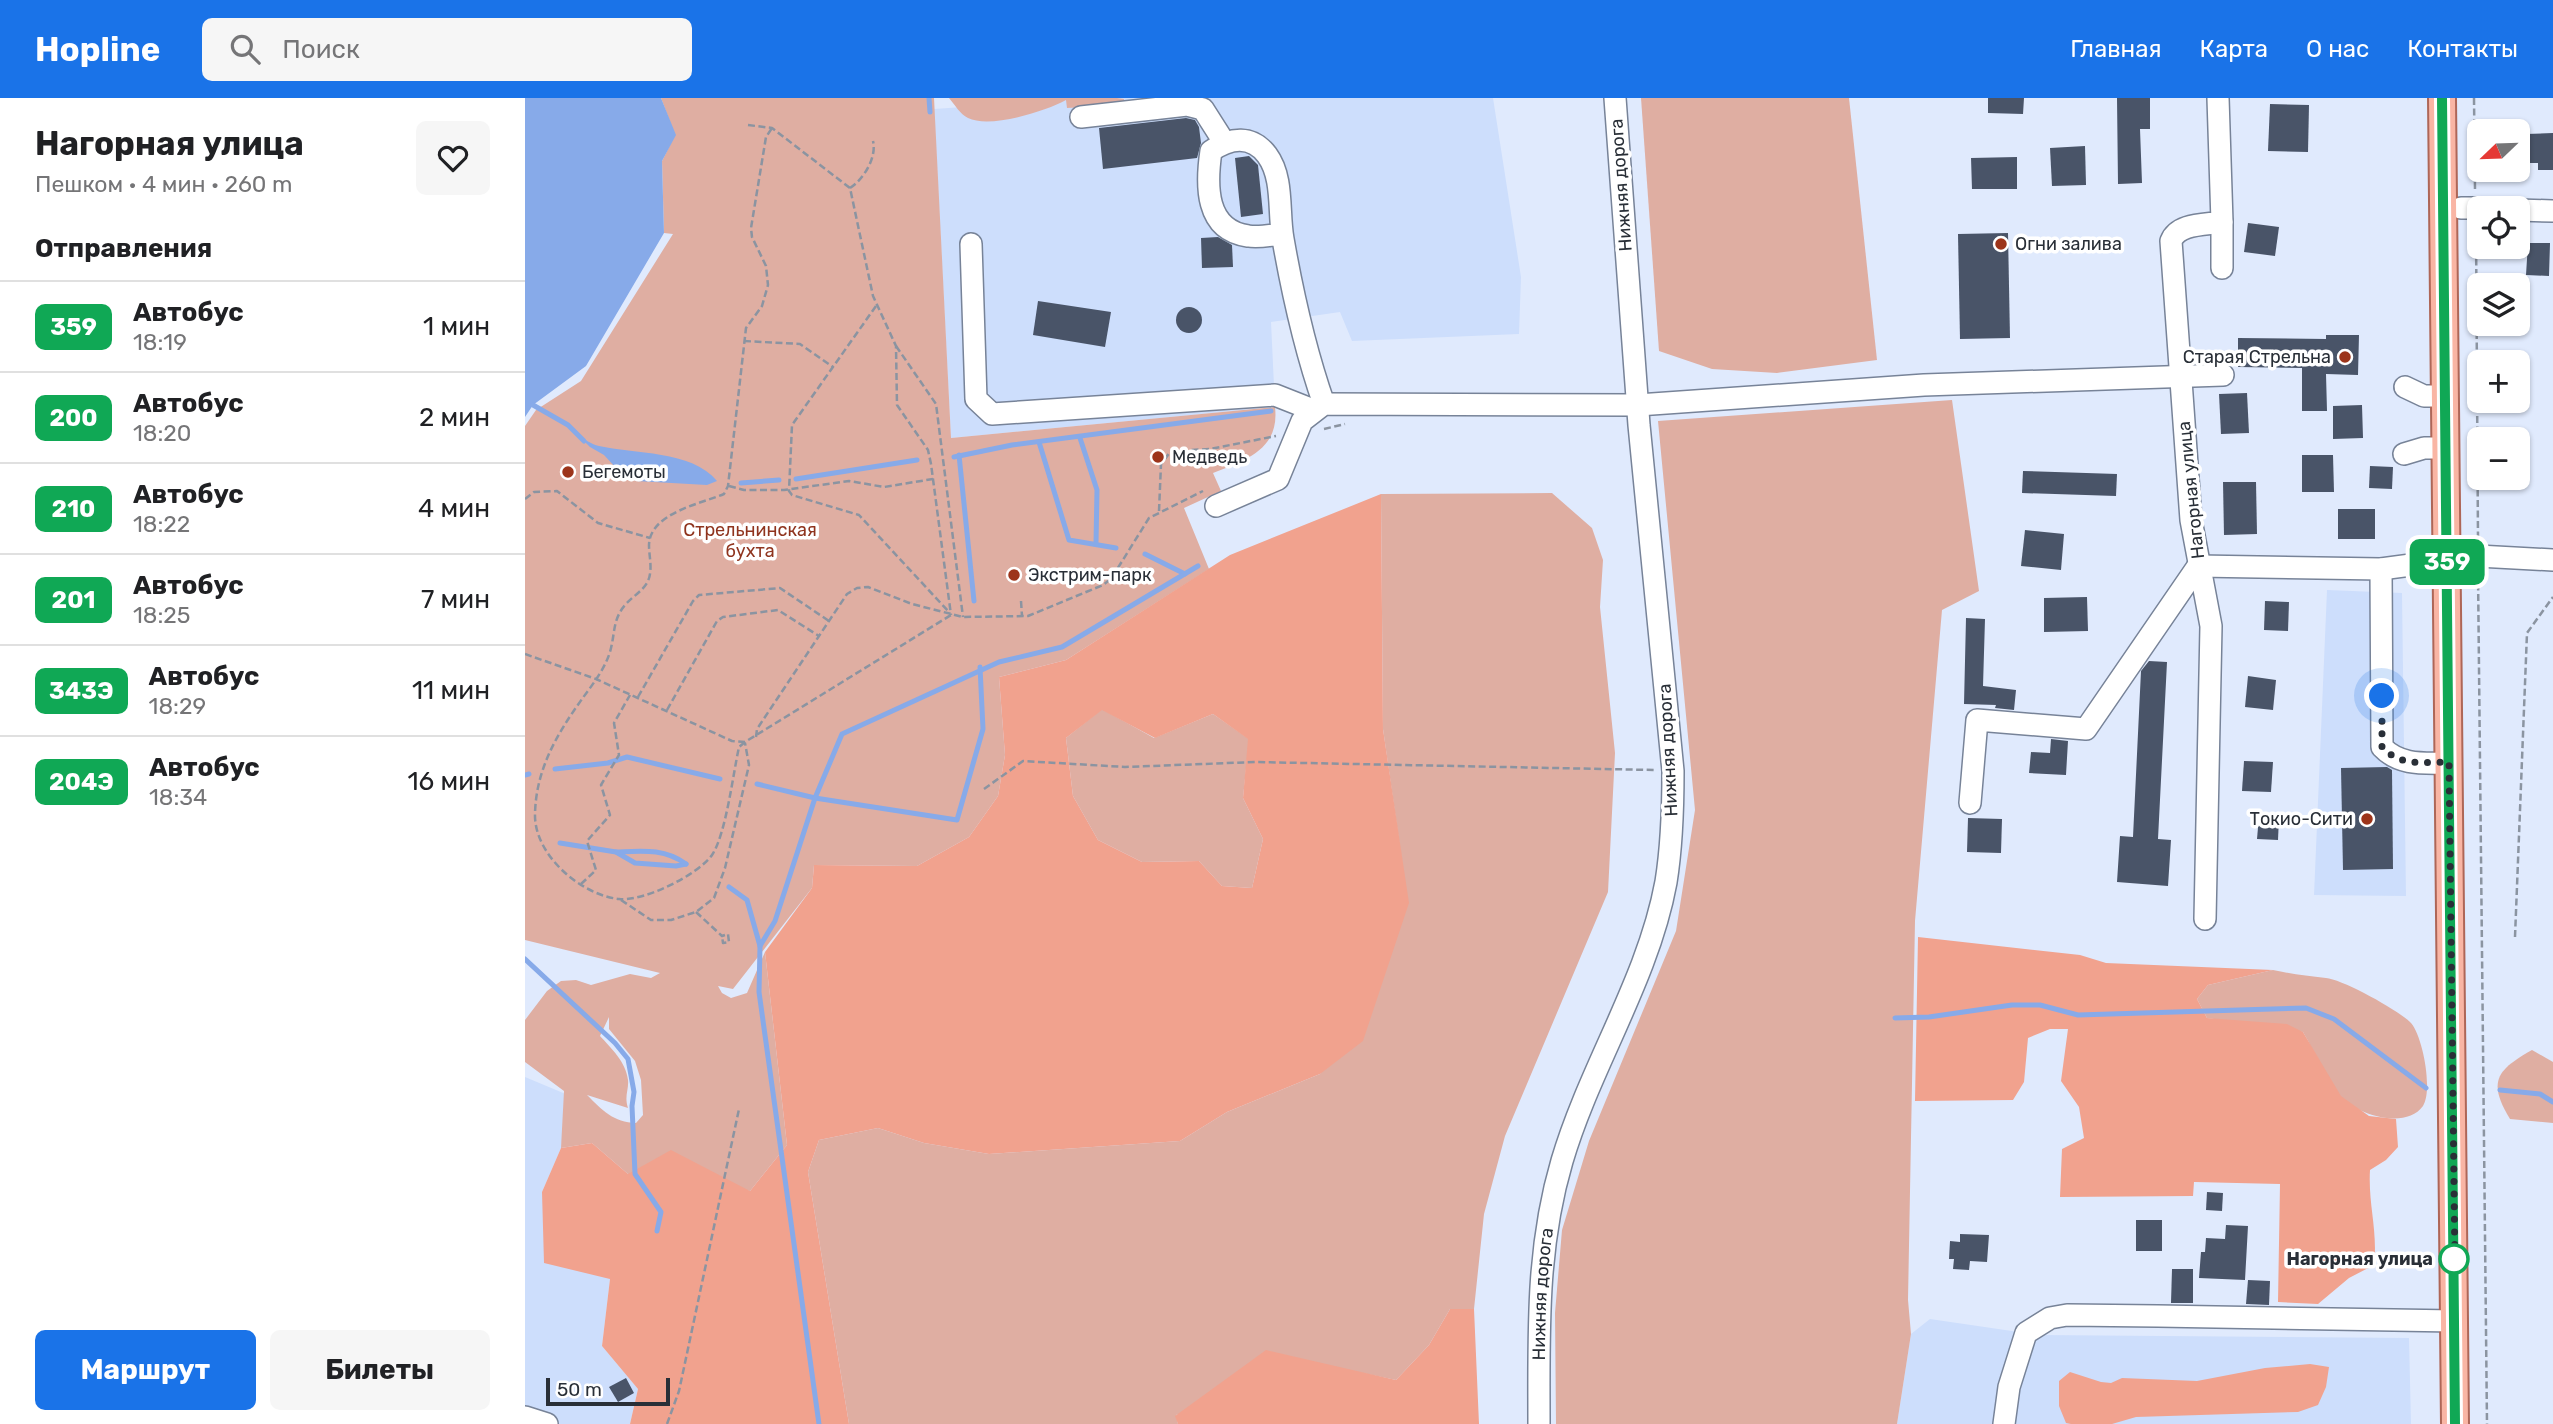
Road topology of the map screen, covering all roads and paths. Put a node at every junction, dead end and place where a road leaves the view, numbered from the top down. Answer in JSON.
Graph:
{"nodes":[{"id":1,"x":1615,"y":98,"type":"edge"},
{"id":2,"x":2218,"y":98,"type":"edge"},
{"id":3,"x":2442,"y":98,"type":"edge"},
{"id":4,"x":2460,"y":98,"type":"edge"},
{"id":5,"x":2474,"y":98,"type":"edge"},
{"id":6,"x":1081,"y":117,"type":"dead end"},
{"id":7,"x":748,"y":125,"type":"dead end"},
{"id":8,"x":772,"y":128,"type":"junction"},
{"id":9,"x":873,"y":141,"type":"dead end"},
{"id":10,"x":1224,"y":142,"type":"junction"},
{"id":11,"x":849,"y":188,"type":"junction"},
{"id":12,"x":2471,"y":196,"type":"edge"},
{"id":13,"x":2472,"y":196,"type":"edge"},
{"id":14,"x":2530,"y":210,"type":"edge"},
{"id":15,"x":2553,"y":211,"type":"edge"},
{"id":16,"x":2222,"y":222,"type":"junction"},
{"id":17,"x":1282,"y":234,"type":"junction"},
{"id":18,"x":971,"y":244,"type":"dead end"},
{"id":19,"x":2471,"y":259,"type":"edge"},
{"id":20,"x":2471,"y":259,"type":"edge"},
{"id":21,"x":2222,"y":268,"type":"dead end"},
{"id":22,"x":876,"y":306,"type":"junction"},
{"id":23,"x":744,"y":341,"type":"junction"},
{"id":24,"x":896,"y":346,"type":"junction"},
{"id":25,"x":833,"y":367,"type":"junction"},
{"id":26,"x":2181,"y":374,"type":"junction"},
{"id":27,"x":2223,"y":375,"type":"dead end"},
{"id":28,"x":1638,"y":405,"type":"junction"},
{"id":29,"x":1319,"y":407,"type":"junction"},
{"id":30,"x":1275,"y":443,"type":"dead end"},
{"id":31,"x":2445,"y":448,"type":"junction"},
{"id":32,"x":2404,"y":454,"type":"dead end"},
{"id":33,"x":933,"y":479,"type":"junction"},
{"id":34,"x":728,"y":486,"type":"junction"},
{"id":35,"x":789,"y":488,"type":"junction"},
{"id":36,"x":1212,"y":498,"type":"joint"},
{"id":37,"x":525,"y":499,"type":"edge"},
{"id":38,"x":1159,"y":510,"type":"junction"},
{"id":39,"x":650,"y":538,"type":"junction"},
{"id":40,"x":2463,"y":560,"type":"junction"},
{"id":41,"x":2553,"y":560,"type":"edge"},
{"id":42,"x":2199,"y":566,"type":"junction"},
{"id":43,"x":2381,"y":569,"type":"junction"},
{"id":44,"x":2553,"y":597,"type":"edge"},
{"id":45,"x":1021,"y":601,"type":"dead end"},
{"id":46,"x":951,"y":615,"type":"junction"},
{"id":47,"x":1022,"y":616,"type":"junction"},
{"id":48,"x":963,"y":617,"type":"junction"},
{"id":49,"x":829,"y":621,"type":"junction"},
{"id":50,"x":819,"y":636,"type":"junction"},
{"id":51,"x":525,"y":654,"type":"edge"},
{"id":52,"x":596,"y":679,"type":"junction"},
{"id":53,"x":630,"y":695,"type":"junction"},
{"id":54,"x":638,"y":698,"type":"junction"},
{"id":55,"x":666,"y":711,"type":"junction"},
{"id":56,"x":756,"y":737,"type":"junction"},
{"id":57,"x":745,"y":742,"type":"junction"},
{"id":58,"x":2449,"y":762,"type":"junction"},
{"id":59,"x":1664,"y":770,"type":"dead end"},
{"id":60,"x":984,"y":789,"type":"dead end"},
{"id":61,"x":1969,"y":803,"type":"dead end"},
{"id":62,"x":581,"y":885,"type":"junction"},
{"id":63,"x":621,"y":900,"type":"junction"},
{"id":64,"x":696,"y":912,"type":"junction"},
{"id":65,"x":2205,"y":919,"type":"dead end"},
{"id":66,"x":722,"y":936,"type":"dead end"},
{"id":67,"x":2515,"y":937,"type":"dead end"},
{"id":68,"x":739,"y":1109,"type":"dead end"},
{"id":69,"x":2455,"y":1321,"type":"junction"},
{"id":70,"x":525,"y":1417,"type":"edge"},
{"id":71,"x":547,"y":1424,"type":"edge"},
{"id":72,"x":667,"y":1424,"type":"edge"},
{"id":73,"x":1539,"y":1424,"type":"edge"},
{"id":74,"x":2004,"y":1424,"type":"edge"},
{"id":75,"x":2455,"y":1424,"type":"edge"},
{"id":76,"x":2472,"y":1424,"type":"edge"},
{"id":77,"x":2487,"y":1424,"type":"edge"}],
"edges":[{"from":1,"to":28,"type":"street","name":"Нижняя дорога"},
{"from":2,"to":16,"type":"street"},
{"from":3,"to":31,"type":"main road"},
{"from":4,"to":12,"type":"main road"},
{"from":5,"to":13,"type":"path"},
{"from":6,"to":10,"type":"street"},
{"from":7,"to":8,"type":"path"},
{"from":8,"to":11,"type":"path"},
{"from":8,"to":23,"type":"path"},
{"from":9,"to":11,"type":"path"},
{"from":10,"to":17,"type":"street"},
{"from":10,"to":17,"type":"street"},
{"from":11,"to":22,"type":"path"},
{"from":14,"to":15,"type":"street"},
{"from":16,"to":21,"type":"street"},
{"from":16,"to":26,"type":"street","name":"Нагорная улица"},
{"from":17,"to":29,"type":"street"},
{"from":18,"to":29,"type":"street"},
{"from":19,"to":40,"type":"main road"},
{"from":20,"to":40,"type":"path"},
{"from":22,"to":24,"type":"path"},
{"from":22,"to":25,"type":"path"},
{"from":23,"to":25,"type":"path"},
{"from":23,"to":34,"type":"path"},
{"from":24,"to":33,"type":"path"},
{"from":24,"to":48,"type":"path"},
{"from":25,"to":35,"type":"path"},
{"from":26,"to":27,"type":"street"},
{"from":26,"to":28,"type":"street"},
{"from":26,"to":42,"type":"street","name":"Нагорная улица"},
{"from":28,"to":29,"type":"street"},
{"from":28,"to":73,"type":"street","name":"Нижняя дорога"},
{"from":29,"to":36,"type":"street"},
{"from":30,"to":38,"type":"path"},
{"from":31,"to":32,"type":"street"},
{"from":31,"to":40,"type":"main road"},
{"from":33,"to":35,"type":"path"},
{"from":33,"to":46,"type":"path"},
{"from":34,"to":35,"type":"path"},
{"from":34,"to":39,"type":"path"},
{"from":35,"to":46,"type":"path"},
{"from":36,"to":38,"type":"path"},
{"from":37,"to":39,"type":"path"},
{"from":38,"to":47,"type":"path"},
{"from":39,"to":52,"type":"path"},
{"from":40,"to":41,"type":"street"},
{"from":40,"to":43,"type":"street"},
{"from":40,"to":58,"type":"main road"},
{"from":40,"to":76,"type":"main road"},
{"from":40,"to":77,"type":"path"},
{"from":42,"to":43,"type":"street"},
{"from":42,"to":61,"type":"street"},
{"from":42,"to":65,"type":"street","name":"Нагорная улица"},
{"from":43,"to":58,"type":"street"},
{"from":44,"to":67,"type":"path"},
{"from":45,"to":47,"type":"path"},
{"from":46,"to":48,"type":"path"},
{"from":46,"to":49,"type":"path"},
{"from":46,"to":56,"type":"path"},
{"from":47,"to":48,"type":"path"},
{"from":49,"to":50,"type":"path"},
{"from":49,"to":54,"type":"path"},
{"from":50,"to":55,"type":"path"},
{"from":50,"to":56,"type":"path"},
{"from":51,"to":52,"type":"path"},
{"from":52,"to":53,"type":"path"},
{"from":52,"to":62,"type":"path"},
{"from":53,"to":54,"type":"path"},
{"from":53,"to":62,"type":"path"},
{"from":54,"to":55,"type":"path"},
{"from":55,"to":57,"type":"path"},
{"from":56,"to":57,"type":"path"},
{"from":57,"to":63,"type":"path"},
{"from":57,"to":64,"type":"path"},
{"from":58,"to":69,"type":"main road"},
{"from":59,"to":60,"type":"path"},
{"from":62,"to":63,"type":"path"},
{"from":63,"to":64,"type":"path"},
{"from":64,"to":66,"type":"path"},
{"from":68,"to":72,"type":"path"},
{"from":69,"to":74,"type":"street"},
{"from":69,"to":75,"type":"main road"},
{"from":70,"to":71,"type":"street"}]}
